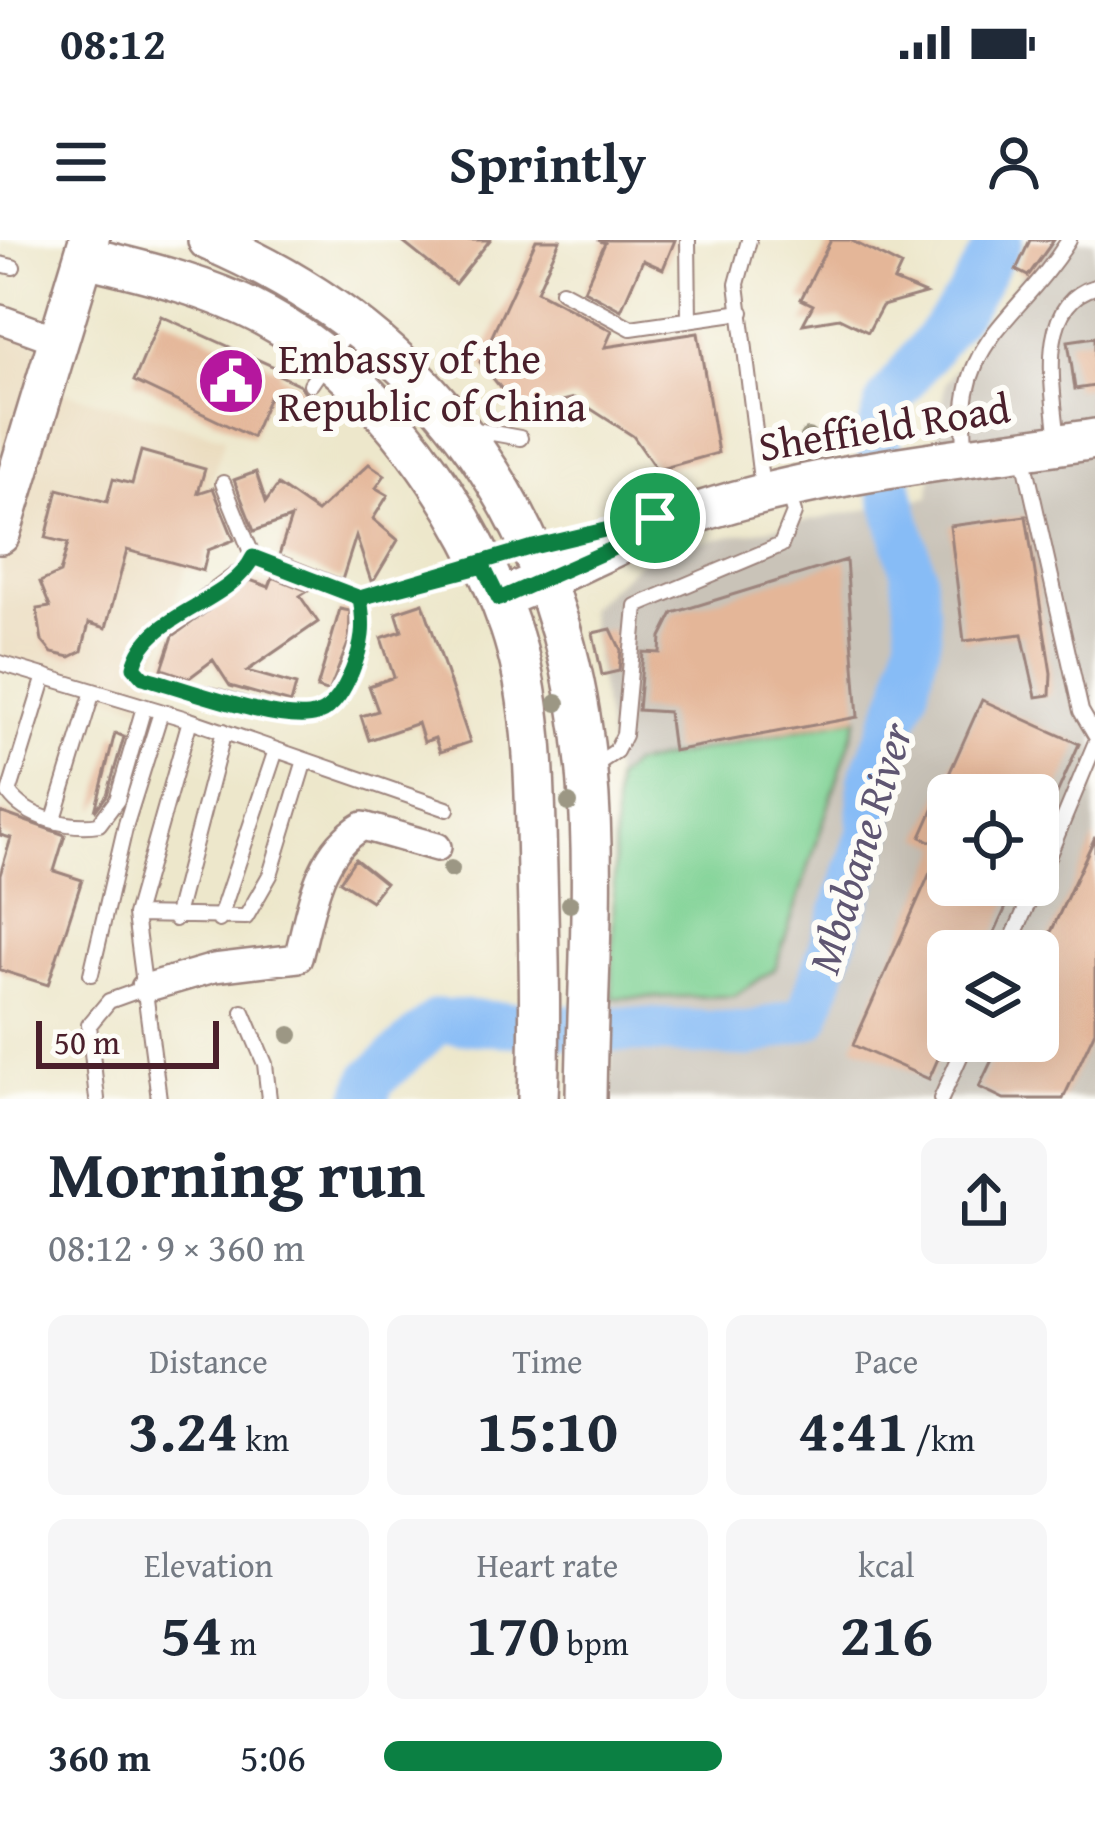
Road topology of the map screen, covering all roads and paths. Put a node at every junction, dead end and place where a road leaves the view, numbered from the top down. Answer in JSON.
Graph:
{"nodes":[{"id":1,"x":208,"y":240,"type":"edge"},
{"id":2,"x":688,"y":240,"type":"edge"},
{"id":3,"x":748,"y":240,"type":"edge"},
{"id":4,"x":1069,"y":240,"type":"edge"},
{"id":5,"x":87,"y":249,"type":"edge"},
{"id":6,"x":1095,"y":287,"type":"edge"},
{"id":7,"x":562,"y":291,"type":"dead end"},
{"id":8,"x":742,"y":312,"type":"junction"},
{"id":9,"x":0,"y":319,"type":"edge"},
{"id":10,"x":355,"y":320,"type":"junction"},
{"id":11,"x":689,"y":320,"type":"junction"},
{"id":12,"x":61,"y":341,"type":"junction"},
{"id":13,"x":318,"y":372,"type":"junction"},
{"id":14,"x":460,"y":427,"type":"junction"},
{"id":15,"x":520,"y":438,"type":"dead end"},
{"id":16,"x":1059,"y":446,"type":"edge"},
{"id":17,"x":949,"y":462,"type":"junction"},
{"id":18,"x":223,"y":483,"type":"dead end"},
{"id":19,"x":775,"y":490,"type":"junction"},
{"id":20,"x":625,"y":492,"type":"dead end"},
{"id":21,"x":673,"y":516,"type":"junction"},
{"id":22,"x":0,"y":534,"type":"edge"},
{"id":23,"x":253,"y":557,"type":"junction"},
{"id":24,"x":536,"y":564,"type":"junction"},
{"id":25,"x":491,"y":582,"type":"junction"},
{"id":26,"x":360,"y":598,"type":"junction"},
{"id":27,"x":0,"y":663,"type":"edge"},
{"id":28,"x":45,"y":676,"type":"junction"},
{"id":29,"x":94,"y":692,"type":"junction"},
{"id":30,"x":144,"y":707,"type":"junction"},
{"id":31,"x":161,"y":712,"type":"junction"},
{"id":32,"x":190,"y":720,"type":"junction"},
{"id":33,"x":224,"y":731,"type":"junction"},
{"id":34,"x":1095,"y":740,"type":"edge"},
{"id":35,"x":276,"y":750,"type":"junction"},
{"id":36,"x":305,"y":760,"type":"junction"},
{"id":37,"x":587,"y":770,"type":"junction"},
{"id":38,"x":447,"y":809,"type":"dead end"},
{"id":39,"x":54,"y":819,"type":"junction"},
{"id":40,"x":1059,"y":829,"type":"edge"},
{"id":41,"x":437,"y":847,"type":"dead end"},
{"id":42,"x":135,"y":915,"type":"junction"},
{"id":43,"x":175,"y":919,"type":"junction"},
{"id":44,"x":219,"y":920,"type":"junction"},
{"id":45,"x":91,"y":974,"type":"dead end"},
{"id":46,"x":145,"y":988,"type":"junction"},
{"id":47,"x":243,"y":1012,"type":"dead end"},
{"id":48,"x":958,"y":1062,"type":"edge"},
{"id":49,"x":539,"y":1085,"type":"edge"},
{"id":50,"x":586,"y":1094,"type":"edge"},
{"id":51,"x":97,"y":1099,"type":"edge"},
{"id":52,"x":159,"y":1099,"type":"edge"},
{"id":53,"x":269,"y":1099,"type":"edge"},
{"id":54,"x":941,"y":1099,"type":"edge"}],
"edges":[{"from":1,"to":10,"type":"main road"},
{"from":2,"to":11,"type":"lane"},
{"from":3,"to":8,"type":"lane"},
{"from":4,"to":17,"type":"lane"},
{"from":5,"to":12,"type":"main road"},
{"from":5,"to":13,"type":"main road"},
{"from":6,"to":16,"type":"lane"},
{"from":7,"to":11,"type":"lane"},
{"from":8,"to":11,"type":"lane"},
{"from":8,"to":19,"type":"lane"},
{"from":9,"to":12,"type":"street"},
{"from":10,"to":13,"type":"lane"},
{"from":10,"to":14,"type":"main road"},
{"from":12,"to":22,"type":"main road"},
{"from":13,"to":25,"type":"main road"},
{"from":14,"to":15,"type":"lane"},
{"from":14,"to":24,"type":"main road"},
{"from":16,"to":17,"type":"main road","name":"Sheffield Road"},
{"from":16,"to":34,"type":"lane"},
{"from":17,"to":19,"type":"main road","name":"Sheffield Road"},
{"from":18,"to":23,"type":"lane"},
{"from":19,"to":21,"type":"main road","name":"Sheffield Road"},
{"from":19,"to":37,"type":"lane"},
{"from":20,"to":21,"type":"lane"},
{"from":21,"to":24,"type":"main road","name":"Sheffield Road"},
{"from":23,"to":26,"type":"lane"},
{"from":23,"to":26,"type":"lane"},
{"from":24,"to":25,"type":"main road","name":"Sheffield Road"},
{"from":24,"to":37,"type":"main road"},
{"from":25,"to":26,"type":"lane"},
{"from":25,"to":49,"type":"main road"},
{"from":27,"to":28,"type":"lane"},
{"from":28,"to":29,"type":"lane"},
{"from":28,"to":39,"type":"lane"},
{"from":29,"to":30,"type":"lane"},
{"from":29,"to":39,"type":"lane"},
{"from":30,"to":31,"type":"lane"},
{"from":30,"to":39,"type":"lane"},
{"from":31,"to":32,"type":"lane"},
{"from":31,"to":45,"type":"lane"},
{"from":32,"to":33,"type":"lane"},
{"from":32,"to":42,"type":"lane"},
{"from":33,"to":35,"type":"lane"},
{"from":33,"to":43,"type":"lane"},
{"from":34,"to":40,"type":"lane"},
{"from":35,"to":36,"type":"lane"},
{"from":35,"to":44,"type":"lane"},
{"from":36,"to":38,"type":"lane"},
{"from":36,"to":44,"type":"lane"},
{"from":37,"to":50,"type":"main road"},
{"from":41,"to":46,"type":"street"},
{"from":42,"to":43,"type":"lane"},
{"from":42,"to":46,"type":"lane"},
{"from":43,"to":44,"type":"lane"},
{"from":46,"to":51,"type":"lane"},
{"from":46,"to":52,"type":"lane"},
{"from":47,"to":53,"type":"lane"},
{"from":48,"to":54,"type":"lane"}]}
